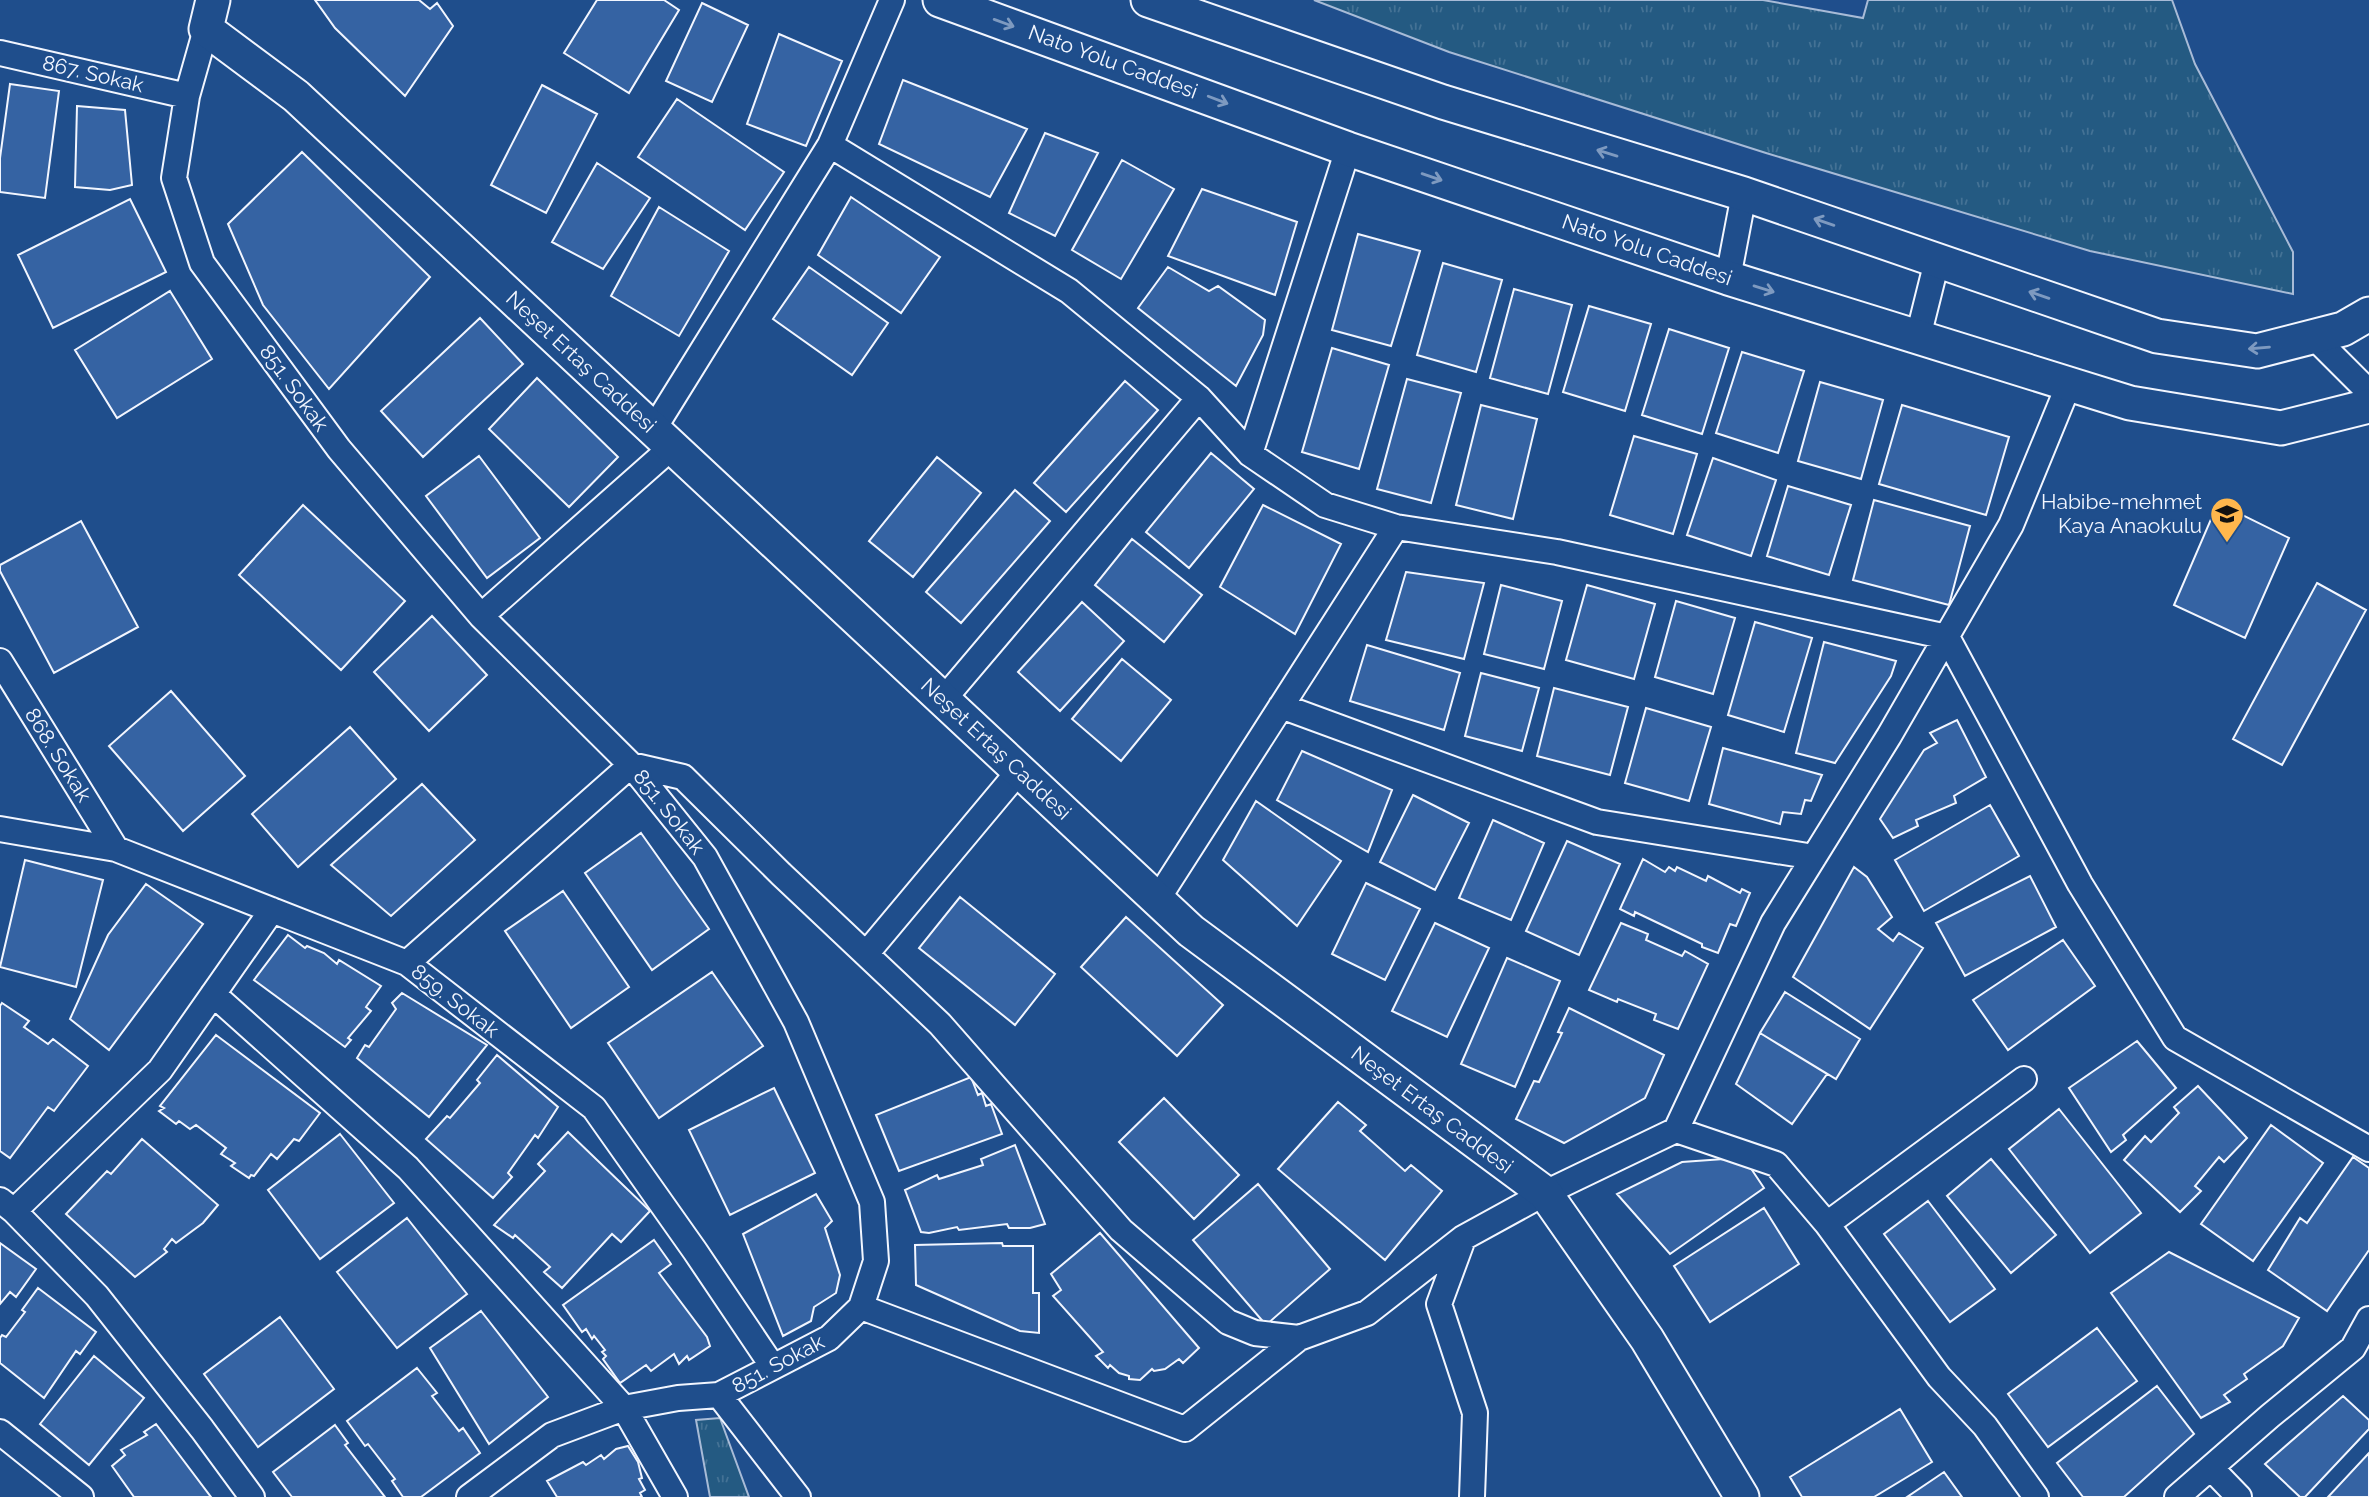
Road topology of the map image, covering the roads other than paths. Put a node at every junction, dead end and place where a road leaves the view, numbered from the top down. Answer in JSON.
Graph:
{"nodes":[{"id":1,"x":892,"y":0,"type":"edge"},
{"id":2,"x":940,"y":0,"type":"edge"},
{"id":3,"x":1148,"y":0,"type":"edge"},
{"id":4,"x":210,"y":14,"type":"edge"},
{"id":5,"x":0,"y":53,"type":"edge"},
{"id":6,"x":187,"y":96,"type":"junction"},
{"id":7,"x":830,"y":145,"type":"junction"},
{"id":8,"x":1348,"y":149,"type":"junction"},
{"id":9,"x":1744,"y":194,"type":"junction"},
{"id":10,"x":1937,"y":261,"type":"junction"},
{"id":11,"x":1728,"y":278,"type":"junction"},
{"id":12,"x":2369,"y":314,"type":"edge"},
{"id":13,"x":1918,"y":337,"type":"junction"},
{"id":14,"x":2314,"y":337,"type":"junction"},
{"id":15,"x":2069,"y":384,"type":"junction"},
{"id":16,"x":2369,"y":391,"type":"edge"},
{"id":17,"x":1199,"y":398,"type":"junction"},
{"id":18,"x":2369,"y":406,"type":"edge"},
{"id":19,"x":663,"y":439,"type":"junction"},
{"id":20,"x":1250,"y":454,"type":"junction"},
{"id":21,"x":1396,"y":527,"type":"junction"},
{"id":22,"x":481,"y":616,"type":"junction"},
{"id":23,"x":1947,"y":637,"type":"junction"},
{"id":24,"x":0,"y":661,"type":"edge"},
{"id":25,"x":943,"y":700,"type":"junction"},
{"id":26,"x":1281,"y":706,"type":"junction"},
{"id":27,"x":631,"y":765,"type":"junction"},
{"id":28,"x":1019,"y":771,"type":"junction"},
{"id":29,"x":0,"y":829,"type":"edge"},
{"id":30,"x":116,"y":849,"type":"junction"},
{"id":31,"x":1814,"y":857,"type":"junction"},
{"id":32,"x":1157,"y":900,"type":"junction"},
{"id":33,"x":272,"y":910,"type":"junction"},
{"id":34,"x":866,"y":954,"type":"junction"},
{"id":35,"x":407,"y":963,"type":"junction"},
{"id":36,"x":213,"y":994,"type":"junction"},
{"id":37,"x":2024,"y":1079,"type":"dead end"},
{"id":38,"x":1676,"y":1130,"type":"junction"},
{"id":39,"x":2369,"y":1149,"type":"edge"},
{"id":40,"x":1545,"y":1193,"type":"junction"},
{"id":41,"x":7,"y":1205,"type":"edge"},
{"id":42,"x":1827,"y":1224,"type":"junction"},
{"id":43,"x":1463,"y":1238,"type":"junction"},
{"id":44,"x":861,"y":1307,"type":"junction"},
{"id":45,"x":2369,"y":1318,"type":"edge"},
{"id":46,"x":1298,"y":1338,"type":"junction"},
{"id":47,"x":773,"y":1367,"type":"junction"},
{"id":48,"x":719,"y":1395,"type":"junction"},
{"id":49,"x":624,"y":1408,"type":"junction"},
{"id":50,"x":0,"y":1432,"type":"edge"},
{"id":51,"x":2211,"y":1468,"type":"junction"},
{"id":52,"x":81,"y":1497,"type":"edge"},
{"id":53,"x":252,"y":1497,"type":"edge"},
{"id":54,"x":469,"y":1497,"type":"edge"},
{"id":55,"x":676,"y":1497,"type":"edge"},
{"id":56,"x":798,"y":1497,"type":"edge"},
{"id":57,"x":1472,"y":1497,"type":"edge"},
{"id":58,"x":1742,"y":1497,"type":"edge"},
{"id":59,"x":2036,"y":1497,"type":"edge"},
{"id":60,"x":2177,"y":1497,"type":"edge"},
{"id":61,"x":2239,"y":1497,"type":"edge"}],
"edges":[{"from":1,"to":7,"type":"street"},
{"from":2,"to":8,"type":"main road","name":"Nato Yolu Caddesi","one_way":true},
{"from":9,"to":3,"type":"main road","one_way":true},
{"from":4,"to":6,"type":"street","name":"851. Sokak"},
{"from":4,"to":19,"type":"main road","name":"Neşet Ertaş Caddesi"},
{"from":5,"to":6,"type":"street","name":"867. Sokak"},
{"from":6,"to":22,"type":"street","name":"851. Sokak"},
{"from":7,"to":17,"type":"street"},
{"from":7,"to":19,"type":"street"},
{"from":8,"to":11,"type":"main road","name":"Nato Yolu Caddesi","one_way":true},
{"from":8,"to":20,"type":"street"},
{"from":10,"to":9,"type":"main road","one_way":true},
{"from":9,"to":11,"type":"street"},
{"from":10,"to":13,"type":"street"},
{"from":14,"to":10,"type":"main road","one_way":true},
{"from":11,"to":13,"type":"main road","name":"Nato Yolu Caddesi","one_way":true},
{"from":12,"to":14,"type":"main road"},
{"from":13,"to":15,"type":"main road","name":"Nato Yolu Caddesi"},
{"from":14,"to":16,"type":"street"},
{"from":15,"to":18,"type":"main road","name":"Nato Yolu Caddesi"},
{"from":15,"to":23,"type":"street"},
{"from":17,"to":20,"type":"street"},
{"from":17,"to":25,"type":"street"},
{"from":19,"to":22,"type":"street"},
{"from":19,"to":25,"type":"main road","name":"Neşet Ertaş Caddesi"},
{"from":20,"to":21,"type":"street"},
{"from":21,"to":23,"type":"street"},
{"from":21,"to":26,"type":"street"},
{"from":22,"to":27,"type":"street","name":"851. Sokak"},
{"from":23,"to":31,"type":"street"},
{"from":23,"to":39,"type":"street"},
{"from":24,"to":30,"type":"street","name":"868. Sokak"},
{"from":25,"to":28,"type":"main road","name":"Neşet Ertaş Caddesi"},
{"from":26,"to":31,"type":"street"},
{"from":26,"to":32,"type":"street"},
{"from":27,"to":34,"type":"street"},
{"from":27,"to":35,"type":"street"},
{"from":27,"to":44,"type":"street","name":"851. Sokak"},
{"from":28,"to":32,"type":"main road","name":"Neşet Ertaş Caddesi"},
{"from":28,"to":34,"type":"street"},
{"from":29,"to":30,"type":"street","name":"859. Sokak"},
{"from":30,"to":33,"type":"street","name":"859. Sokak"},
{"from":31,"to":38,"type":"street"},
{"from":32,"to":40,"type":"main road","name":"Neşet Ertaş Caddesi"},
{"from":33,"to":35,"type":"street","name":"859. Sokak"},
{"from":33,"to":36,"type":"street"},
{"from":34,"to":46,"type":"street"},
{"from":35,"to":47,"type":"street","name":"859. Sokak"},
{"from":36,"to":41,"type":"street"},
{"from":36,"to":49,"type":"street"},
{"from":37,"to":42,"type":"street"},
{"from":38,"to":40,"type":"street"},
{"from":38,"to":42,"type":"street"},
{"from":40,"to":43,"type":"street"},
{"from":40,"to":58,"type":"main road","name":"Neşet Ertaş Caddesi"},
{"from":41,"to":53,"type":"street"},
{"from":42,"to":59,"type":"street"},
{"from":43,"to":46,"type":"street"},
{"from":43,"to":57,"type":"street"},
{"from":44,"to":46,"type":"street"},
{"from":44,"to":47,"type":"street","name":"851. Sokak"},
{"from":45,"to":51,"type":"street"},
{"from":47,"to":48,"type":"street","name":"851. Sokak"},
{"from":48,"to":49,"type":"street","name":"851. Sokak"},
{"from":48,"to":56,"type":"street"},
{"from":49,"to":54,"type":"street","name":"851. Sokak"},
{"from":49,"to":55,"type":"street"},
{"from":50,"to":52,"type":"street"},
{"from":51,"to":60,"type":"street"},
{"from":51,"to":61,"type":"street"}]}
